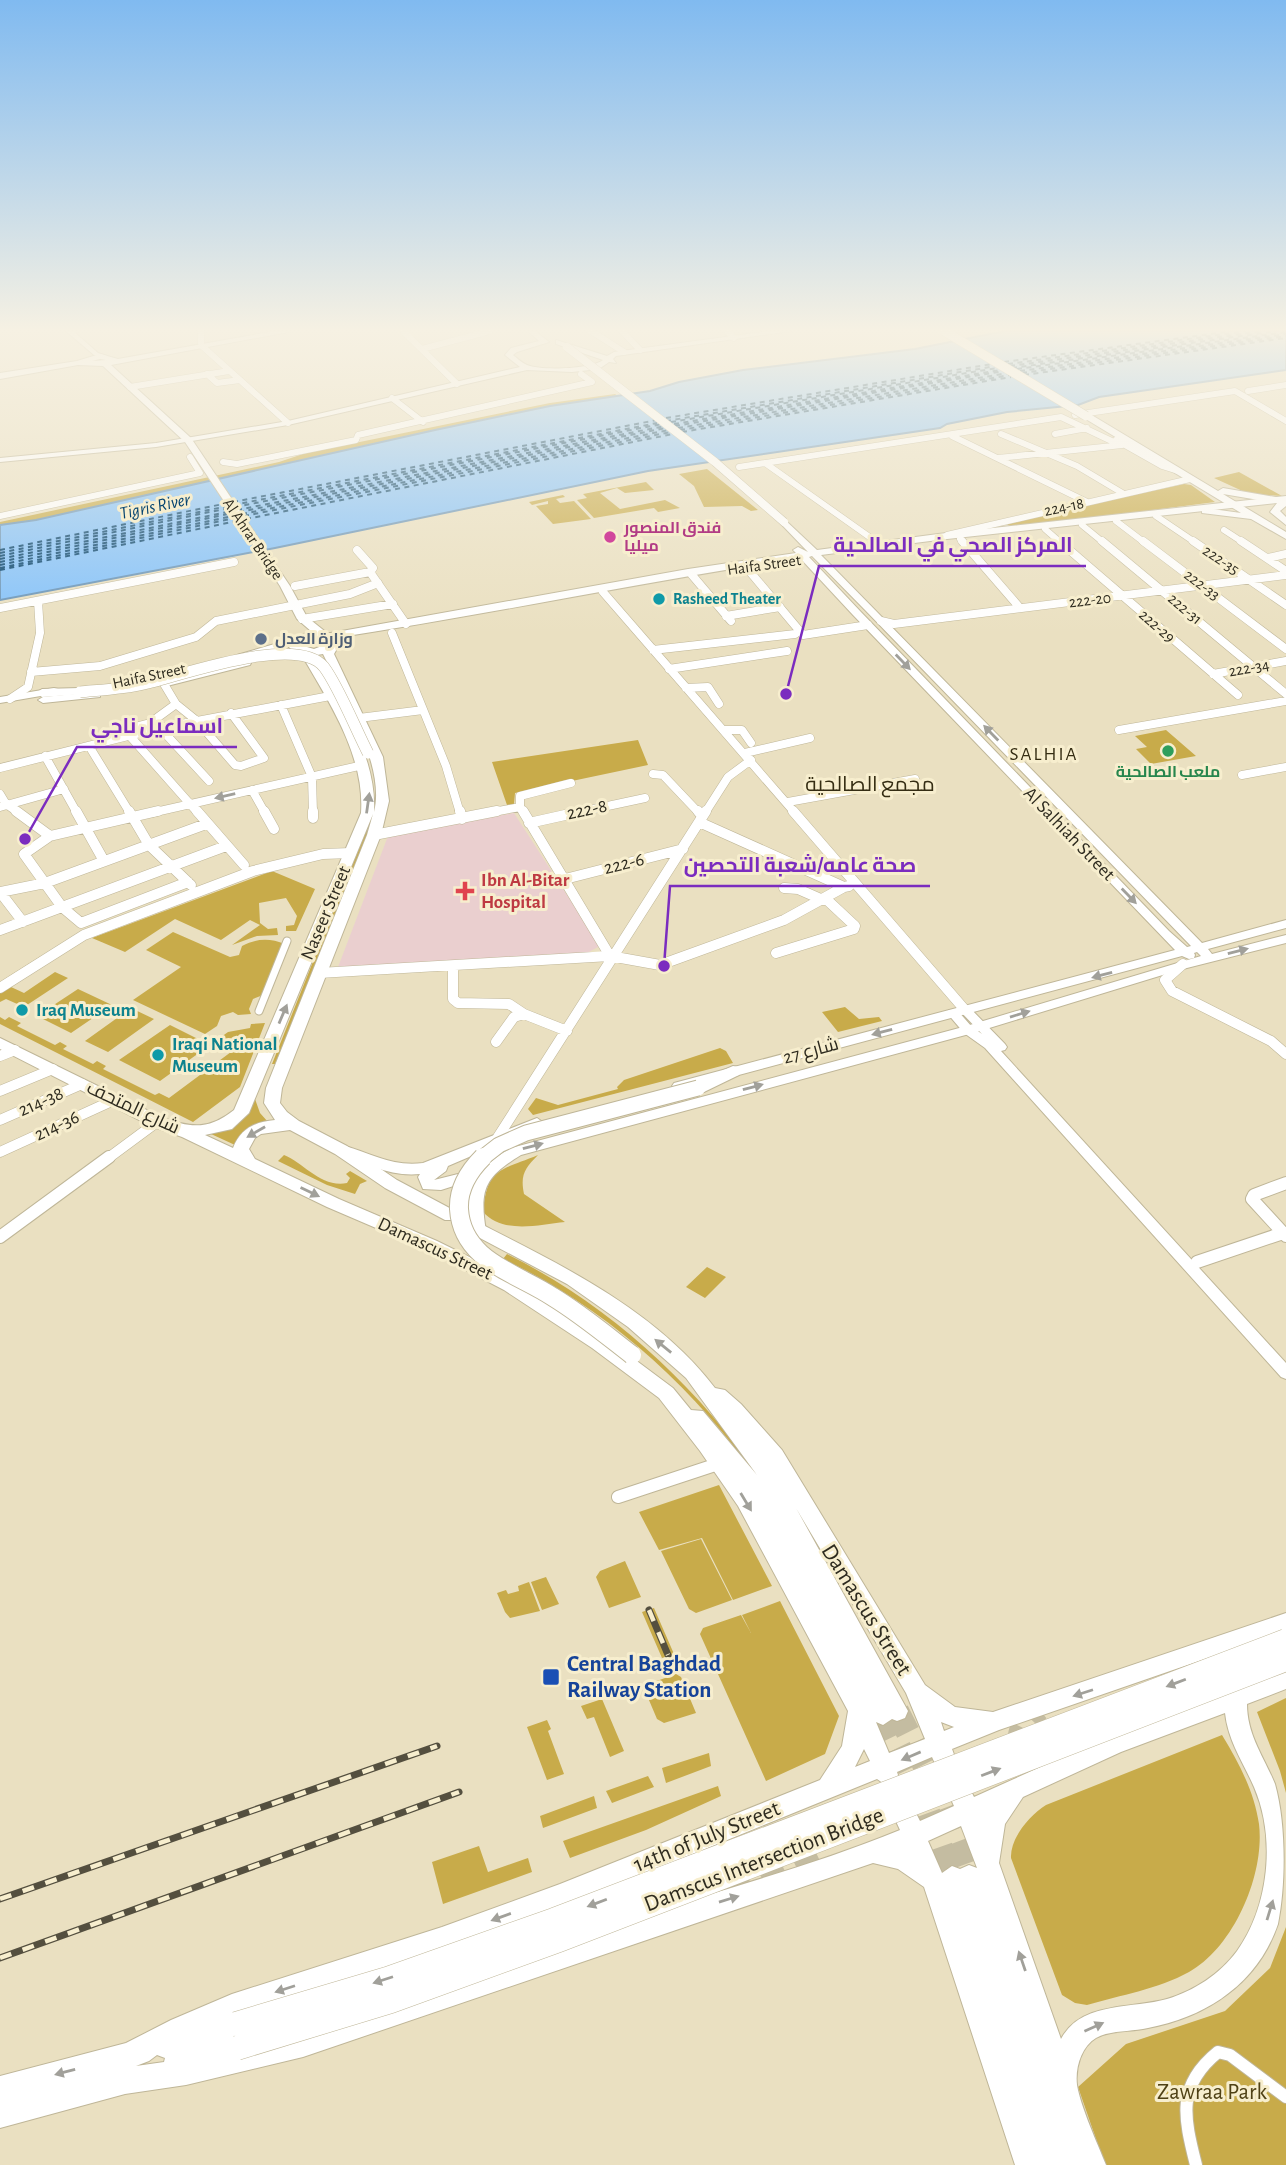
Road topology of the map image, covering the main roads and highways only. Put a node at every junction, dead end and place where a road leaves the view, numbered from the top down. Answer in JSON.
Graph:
{"nodes":[{"id":1,"x":179,"y":432,"type":"edge"},
{"id":2,"x":238,"y":432,"type":"edge"},
{"id":3,"x":670,"y":432,"type":"edge"},
{"id":4,"x":1116,"y":432,"type":"edge"},
{"id":5,"x":188,"y":440,"type":"junction"},
{"id":6,"x":0,"y":460,"type":"edge"},
{"id":7,"x":1174,"y":467,"type":"junction"},
{"id":8,"x":1223,"y":491,"type":"junction"},
{"id":9,"x":1284,"y":502,"type":"edge"},
{"id":10,"x":1245,"y":506,"type":"junction"},
{"id":11,"x":1205,"y":511,"type":"junction"},
{"id":12,"x":1263,"y":521,"type":"junction"},
{"id":13,"x":998,"y":522,"type":"road end"},
{"id":14,"x":1286,"y":524,"type":"edge"},
{"id":15,"x":1009,"y":530,"type":"junction"},
{"id":16,"x":1286,"y":536,"type":"edge"},
{"id":17,"x":810,"y":556,"type":"junction"},
{"id":18,"x":302,"y":619,"type":"junction"},
{"id":19,"x":329,"y":641,"type":"junction"},
{"id":20,"x":304,"y":650,"type":"junction"},
{"id":21,"x":281,"y":654,"type":"dead end"},
{"id":22,"x":248,"y":658,"type":"junction"},
{"id":23,"x":42,"y":694,"type":"junction"},
{"id":24,"x":5,"y":700,"type":"edge"},
{"id":25,"x":0,"y":708,"type":"edge"},
{"id":26,"x":968,"y":710,"type":"junction"},
{"id":27,"x":951,"y":713,"type":"junction"},
{"id":28,"x":365,"y":759,"type":"junction"},
{"id":29,"x":378,"y":776,"type":"junction"},
{"id":30,"x":1068,"y":813,"type":"junction"},
{"id":31,"x":1051,"y":816,"type":"junction"},
{"id":32,"x":1286,"y":924,"type":"edge"},
{"id":33,"x":1183,"y":930,"type":"junction"},
{"id":34,"x":1165,"y":933,"type":"junction"},
{"id":35,"x":1286,"y":939,"type":"edge"},
{"id":36,"x":1230,"y":940,"type":"junction"},
{"id":37,"x":1195,"y":957,"type":"junction"},
{"id":38,"x":1153,"y":962,"type":"junction"},
{"id":39,"x":0,"y":1031,"type":"edge"},
{"id":40,"x":5,"y":1050,"type":"edge"},
{"id":41,"x":733,"y":1071,"type":"junction"},
{"id":42,"x":254,"y":1085,"type":"junction"},
{"id":43,"x":274,"y":1088,"type":"junction"},
{"id":44,"x":293,"y":1125,"type":"junction"},
{"id":45,"x":188,"y":1133,"type":"junction"},
{"id":46,"x":475,"y":1147,"type":"junction"},
{"id":47,"x":341,"y":1150,"type":"junction"},
{"id":48,"x":249,"y":1162,"type":"junction"},
{"id":49,"x":492,"y":1166,"type":"junction"},
{"id":50,"x":475,"y":1172,"type":"dead end"},
{"id":51,"x":458,"y":1179,"type":"dead end"},
{"id":52,"x":466,"y":1223,"type":"junction"},
{"id":53,"x":486,"y":1255,"type":"junction"},
{"id":54,"x":692,"y":1373,"type":"junction"},
{"id":55,"x":661,"y":1388,"type":"junction"},
{"id":56,"x":1286,"y":1622,"type":"edge"},
{"id":57,"x":1286,"y":1642,"type":"edge"},
{"id":58,"x":1286,"y":1659,"type":"edge"},
{"id":59,"x":1286,"y":1679,"type":"edge"},
{"id":60,"x":915,"y":1688,"type":"junction"},
{"id":61,"x":1236,"y":1700,"type":"junction"},
{"id":62,"x":857,"y":1704,"type":"junction"},
{"id":63,"x":996,"y":1721,"type":"junction"},
{"id":64,"x":942,"y":1752,"type":"junction"},
{"id":65,"x":887,"y":1774,"type":"junction"},
{"id":66,"x":828,"y":1789,"type":"junction"},
{"id":67,"x":1016,"y":1790,"type":"junction"},
{"id":68,"x":964,"y":1803,"type":"junction"},
{"id":69,"x":909,"y":1826,"type":"junction"},
{"id":70,"x":873,"y":1852,"type":"junction"},
{"id":71,"x":962,"y":1879,"type":"junction"},
{"id":72,"x":237,"y":2036,"type":"junction"},
{"id":73,"x":128,"y":2068,"type":"junction"},
{"id":74,"x":1064,"y":2082,"type":"junction"},
{"id":75,"x":0,"y":2089,"type":"edge"},
{"id":76,"x":0,"y":2115,"type":"edge"},
{"id":77,"x":1029,"y":2165,"type":"edge"},
{"id":78,"x":1047,"y":2165,"type":"edge"},
{"id":79,"x":1066,"y":2165,"type":"edge"},
{"id":80,"x":1091,"y":2165,"type":"edge"}],
"edges":[{"from":1,"to":5,"type":"main road","name":"Al Ahrar Bridge"},
{"from":2,"to":5,"type":"main road"},
{"from":3,"to":17,"type":"main road","name":"Al Salhiah Street","bridge":true},
{"from":4,"to":7,"type":"main road","bridge":true},
{"from":5,"to":6,"type":"main road"},
{"from":5,"to":18,"type":"main road","name":"Al Ahrar Bridge"},
{"from":7,"to":8,"type":"main road"},
{"from":7,"to":10,"type":"main road"},
{"from":8,"to":9,"type":"main road"},
{"from":8,"to":10,"type":"main road"},
{"from":9,"to":10,"type":"main road"},
{"from":9,"to":14,"type":"main road"},
{"from":10,"to":11,"type":"main road","name":"Haifa Street"},
{"from":10,"to":12,"type":"main road"},
{"from":10,"to":14,"type":"main road"},
{"from":10,"to":15,"type":"main road","name":"Haifa Street"},
{"from":11,"to":12,"type":"main road"},
{"from":11,"to":17,"type":"main road","name":"Haifa Street"},
{"from":12,"to":16,"type":"main road"},
{"from":13,"to":15,"type":"main road"},
{"from":15,"to":17,"type":"main road","name":"Haifa Street"},
{"from":17,"to":19,"type":"main road","name":"Haifa Street"},
{"from":17,"to":19,"type":"main road","name":"Haifa Street"},
{"from":17,"to":26,"type":"main road","name":"Al Salhiah Street"},
{"from":17,"to":27,"type":"main road","name":"Al Salhiah Street","one_way":true},
{"from":18,"to":19,"type":"main road"},
{"from":18,"to":20,"type":"main road"},
{"from":19,"to":20,"type":"main road"},
{"from":19,"to":20,"type":"main road"},
{"from":19,"to":29,"type":"main road","name":"Naseer Street"},
{"from":20,"to":22,"type":"main road","name":"Haifa Street"},
{"from":20,"to":28,"type":"main road","name":"Naseer Street"},
{"from":21,"to":22,"type":"main road","name":"Haifa Street"},
{"from":22,"to":23,"type":"main road","name":"Haifa Street"},
{"from":22,"to":25,"type":"main road","name":"Haifa Street"},
{"from":23,"to":24,"type":"main road","name":"Haifa Street"},
{"from":23,"to":28,"type":"main road","bridge":true},
{"from":26,"to":27,"type":"main road"},
{"from":30,"to":26,"type":"main road","name":"Al Salhiah Street","one_way":true},
{"from":27,"to":31,"type":"main road","name":"Al Salhiah Street"},
{"from":28,"to":29,"type":"main road"},
{"from":42,"to":28,"type":"main road","name":"Naseer Street","one_way":true},
{"from":29,"to":43,"type":"main road","name":"Naseer Street"},
{"from":30,"to":31,"type":"main road"},
{"from":30,"to":33,"type":"main road","name":"Al Salhiah Street"},
{"from":31,"to":34,"type":"main road","name":"Al Salhiah Street","one_way":true},
{"from":32,"to":36,"type":"main road","name":"شارع 27"},
{"from":33,"to":36,"type":"main road"},
{"from":33,"to":37,"type":"main road","name":"Al Salhiah Street"},
{"from":34,"to":37,"type":"main road","name":"Al Salhiah Street"},
{"from":34,"to":38,"type":"main road"},
{"from":37,"to":35,"type":"main road","name":"شارع 27","one_way":true},
{"from":36,"to":37,"type":"main road","name":"شارع 27"},
{"from":37,"to":38,"type":"main road","name":"شارع 27"},
{"from":49,"to":37,"type":"main road","name":"شارع 27","one_way":true},
{"from":38,"to":41,"type":"main road","name":"شارع 27","one_way":true},
{"from":39,"to":45,"type":"main road","name":"شارع المتحف"},
{"from":40,"to":45,"type":"main road","name":"شارع المتحف"},
{"from":41,"to":46,"type":"main road","name":"شارع 27"},
{"from":41,"to":55,"type":"main road","bridge":true},
{"from":42,"to":43,"type":"main road"},
{"from":42,"to":45,"type":"main road","name":"Naseer Street"},
{"from":43,"to":44,"type":"main road"},
{"from":44,"to":47,"type":"main road","name":"Damascus Street"},
{"from":44,"to":48,"type":"main road","one_way":true},
{"from":45,"to":48,"type":"main road","name":"Damascus Street"},
{"from":46,"to":47,"type":"main road","name":"شارع 27"},
{"from":46,"to":51,"type":"main road"},
{"from":47,"to":52,"type":"main road","name":"Damascus Street"},
{"from":48,"to":53,"type":"main road","name":"Damascus Street","one_way":true},
{"from":49,"to":50,"type":"main road","name":"شارع 27"},
{"from":49,"to":52,"type":"main road"},
{"from":52,"to":53,"type":"main road","name":"Damascus Street"},
{"from":54,"to":53,"type":"main road","name":"Damascus Street","one_way":true},
{"from":53,"to":55,"type":"main road","name":"Damascus Street"},
{"from":54,"to":55,"type":"main road","name":"Damascus Street"},
{"from":54,"to":60,"type":"main road","name":"Damascus Street"},
{"from":55,"to":62,"type":"main road","name":"Damascus Street","one_way":true},
{"from":56,"to":63,"type":"main road","name":"14th of July Street","one_way":true},
{"from":57,"to":72,"type":"main road","name":"Damscus Intersection Bridge","one_way":true,"bridge":true},
{"from":72,"to":58,"type":"main road","name":"Damscus Intersection Bridge","one_way":true,"bridge":true},
{"from":59,"to":61,"type":"main road","name":"14th of July Street"},
{"from":60,"to":63,"type":"main road"},
{"from":60,"to":64,"type":"main road","name":"Damascus Street"},
{"from":61,"to":67,"type":"main road","name":"14th of July Street"},
{"from":74,"to":61,"type":"main road","one_way":true},
{"from":62,"to":65,"type":"main road","name":"Damascus Street"},
{"from":62,"to":66,"type":"main road"},
{"from":63,"to":64,"type":"main road","name":"14th of July Street"},
{"from":64,"to":65,"type":"main road","name":"14th of July Street","one_way":true},
{"from":65,"to":66,"type":"main road","name":"14th of July Street"},
{"from":66,"to":73,"type":"main road","name":"14th of July Street","one_way":true},
{"from":67,"to":68,"type":"main road","name":"14th of July Street"},
{"from":67,"to":71,"type":"main road"},
{"from":68,"to":69,"type":"main road","name":"14th of July Street"},
{"from":68,"to":71,"type":"main road"},
{"from":69,"to":70,"type":"main road","name":"14th of July Street"},
{"from":69,"to":71,"type":"main road"},
{"from":70,"to":71,"type":"main road"},
{"from":73,"to":70,"type":"main road","name":"14th of July Street","one_way":true},
{"from":74,"to":71,"type":"main road","one_way":true},
{"from":71,"to":77,"type":"main road"},
{"from":71,"to":78,"type":"main road"},
{"from":71,"to":79,"type":"main road"},
{"from":72,"to":73,"type":"main road","name":"14th of July Street"},
{"from":73,"to":75,"type":"main road","name":"14th of July Street","one_way":true},
{"from":73,"to":76,"type":"main road","name":"14th of July Street"},
{"from":74,"to":80,"type":"main road"}]}
